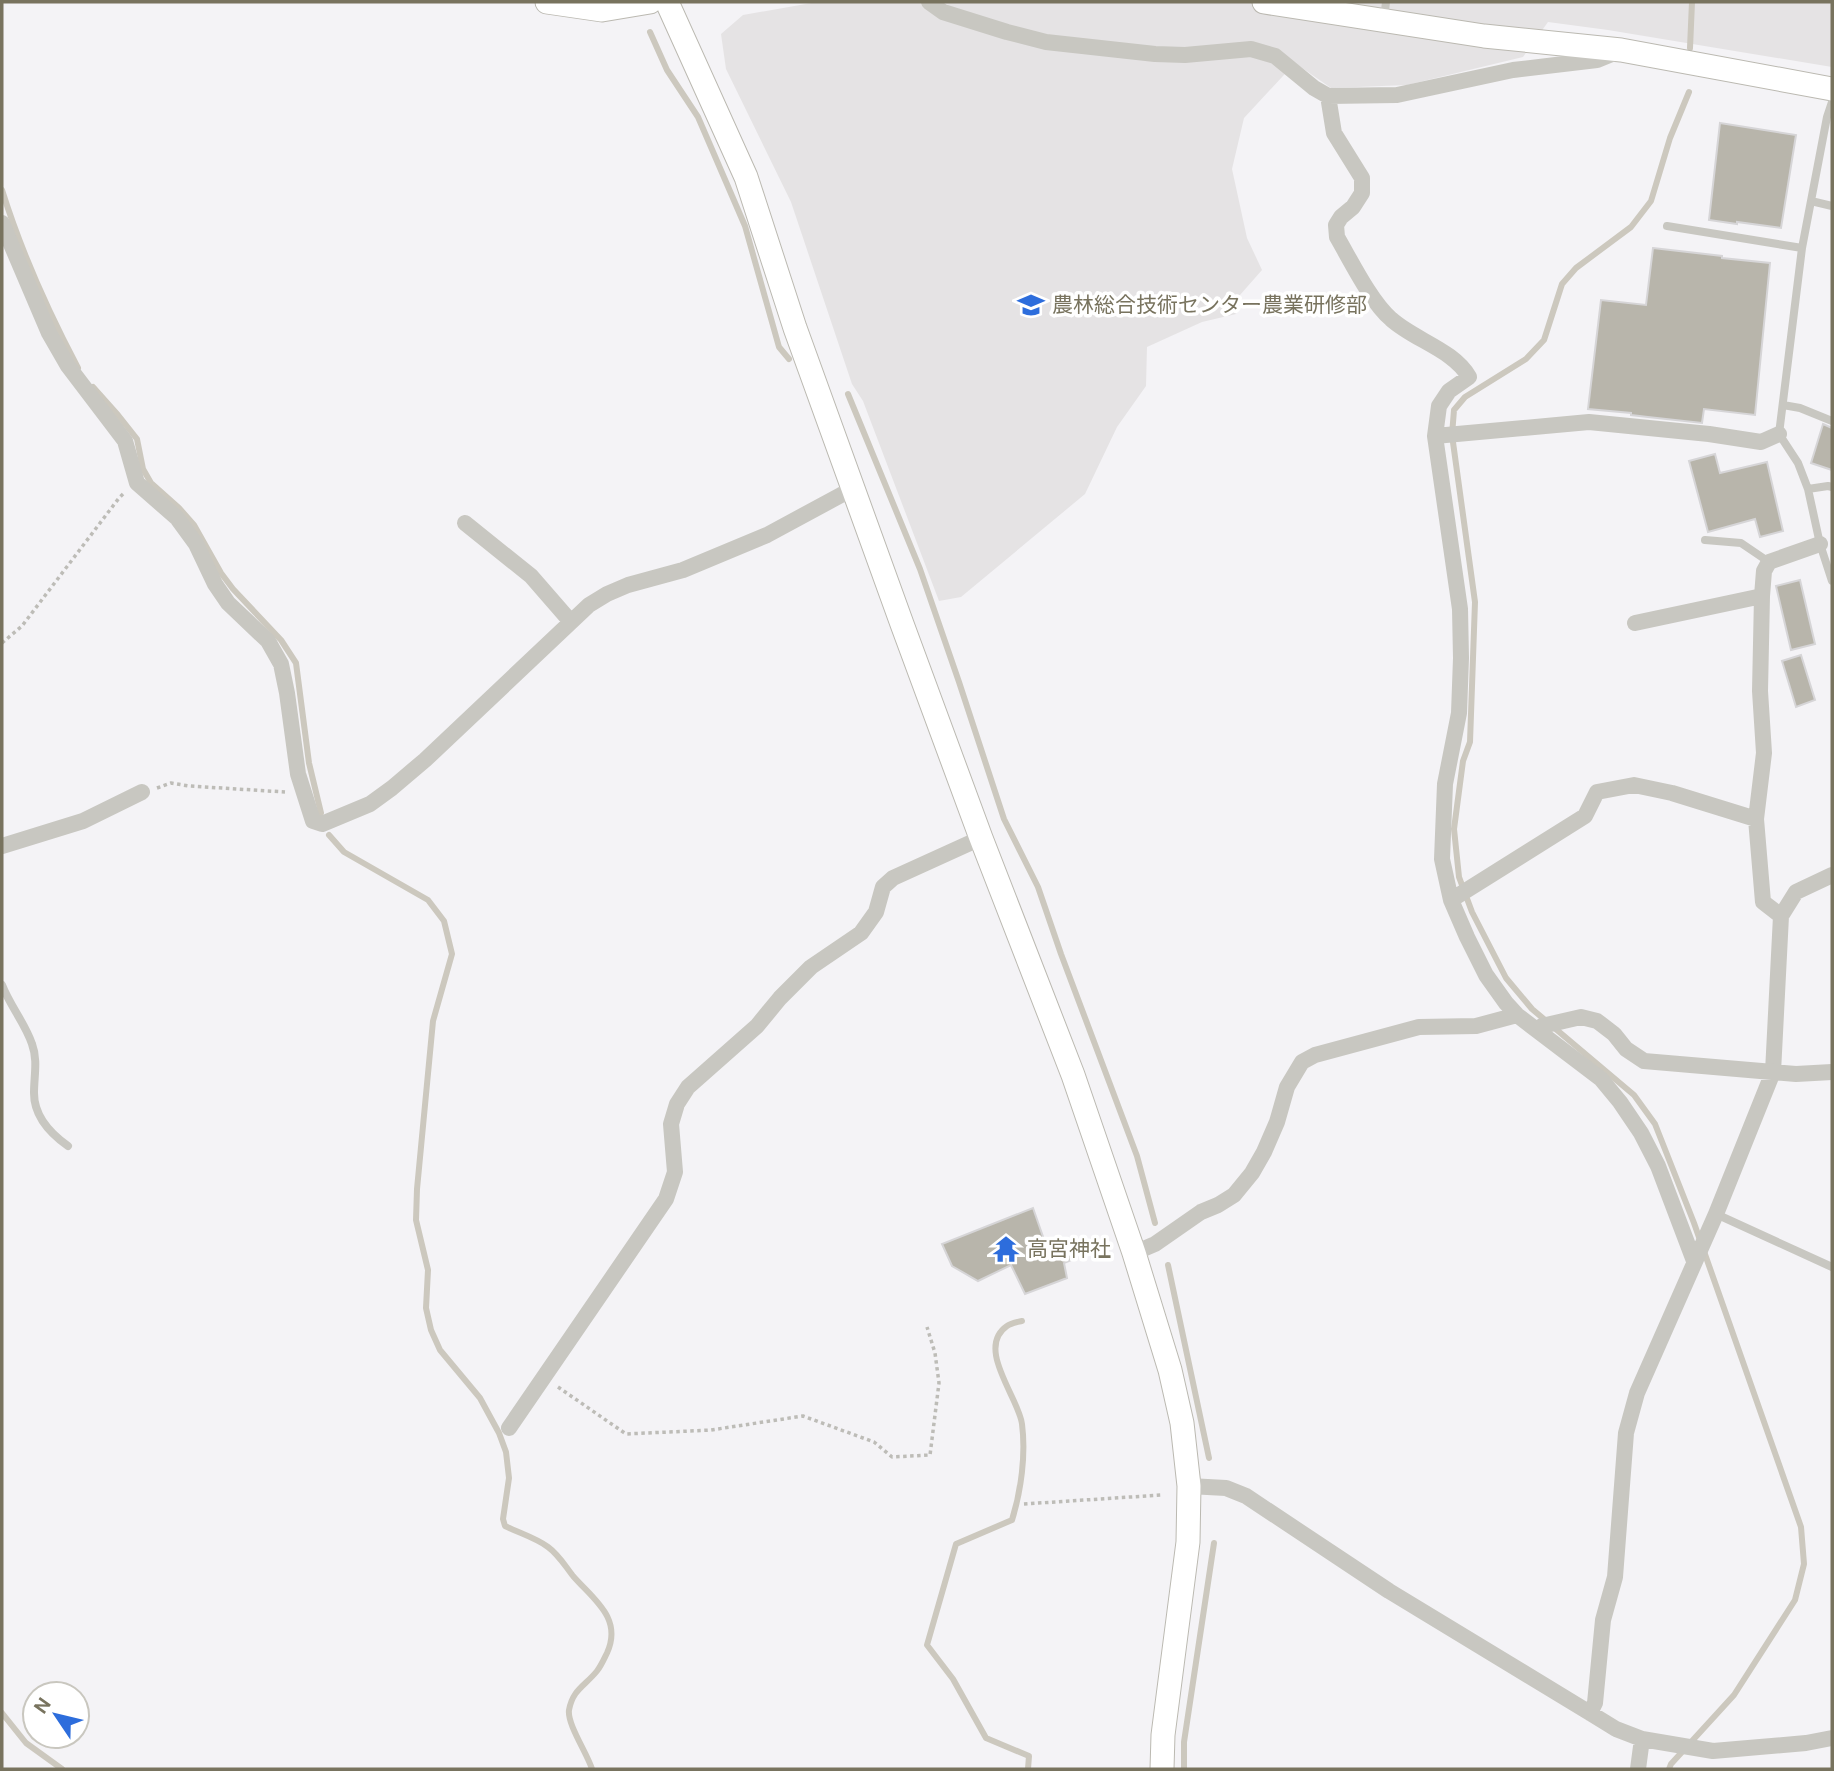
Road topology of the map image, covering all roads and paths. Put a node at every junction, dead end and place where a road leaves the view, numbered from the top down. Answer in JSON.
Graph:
{"nodes":[{"id":1,"x":547,"y":2,"type":"edge"},
{"id":2,"x":650,"y":2,"type":"edge"},
{"id":3,"x":667,"y":2,"type":"edge"},
{"id":4,"x":929,"y":2,"type":"edge"},
{"id":5,"x":1264,"y":2,"type":"edge"},
{"id":6,"x":1385,"y":12,"type":"edge"},
{"id":7,"x":1621,"y":50,"type":"junction"},
{"id":8,"x":1832,"y":89,"type":"edge"},
{"id":9,"x":1328,"y":96,"type":"junction"},
{"id":10,"x":1832,"y":102,"type":"edge"},
{"id":11,"x":1811,"y":201,"type":"junction"},
{"id":12,"x":1832,"y":206,"type":"edge"},
{"id":13,"x":2,"y":223,"type":"edge"},
{"id":14,"x":1667,"y":226,"type":"dead end"},
{"id":15,"x":1802,"y":248,"type":"junction"},
{"id":16,"x":1783,"y":405,"type":"junction"},
{"id":17,"x":1832,"y":421,"type":"edge"},
{"id":18,"x":1779,"y":434,"type":"junction"},
{"id":19,"x":1435,"y":436,"type":"junction"},
{"id":20,"x":137,"y":483,"type":"junction"},
{"id":21,"x":1832,"y":487,"type":"edge"},
{"id":22,"x":1808,"y":489,"type":"junction"},
{"id":23,"x":853,"y":490,"type":"junction"},
{"id":24,"x":465,"y":523,"type":"dead end"},
{"id":25,"x":1705,"y":540,"type":"dead end"},
{"id":26,"x":1820,"y":544,"type":"junction"},
{"id":27,"x":1769,"y":562,"type":"junction"},
{"id":28,"x":1832,"y":581,"type":"edge"},
{"id":29,"x":1762,"y":596,"type":"junction"},
{"id":30,"x":571,"y":622,"type":"junction"},
{"id":31,"x":1635,"y":623,"type":"dead end"},
{"id":32,"x":2,"y":643,"type":"edge"},
{"id":33,"x":142,"y":792,"type":"joint"},
{"id":34,"x":303,"y":793,"type":"junction"},
{"id":35,"x":1756,"y":818,"type":"junction"},
{"id":36,"x":981,"y":838,"type":"junction"},
{"id":37,"x":2,"y":846,"type":"edge"},
{"id":38,"x":1832,"y":875,"type":"edge"},
{"id":39,"x":1451,"y":900,"type":"junction"},
{"id":40,"x":1782,"y":916,"type":"junction"},
{"id":41,"x":2,"y":985,"type":"edge"},
{"id":42,"x":1517,"y":1015,"type":"junction"},
{"id":43,"x":1538,"y":1030,"type":"junction"},
{"id":44,"x":1773,"y":1072,"type":"junction"},
{"id":45,"x":1832,"y":1072,"type":"edge"},
{"id":46,"x":68,"y":1146,"type":"dead end"},
{"id":47,"x":1716,"y":1214,"type":"junction"},
{"id":48,"x":1134,"y":1253,"type":"junction"},
{"id":49,"x":1694,"y":1261,"type":"junction"},
{"id":50,"x":1832,"y":1267,"type":"edge"},
{"id":51,"x":927,"y":1327,"type":"dead end"},
{"id":52,"x":545,"y":1378,"type":"junction"},
{"id":53,"x":509,"y":1428,"type":"dead end"},
{"id":54,"x":1189,"y":1486,"type":"junction"},
{"id":55,"x":1161,"y":1495,"type":"dead end"},
{"id":56,"x":1024,"y":1504,"type":"dead end"},
{"id":57,"x":1590,"y":1713,"type":"junction"},
{"id":58,"x":1832,"y":1738,"type":"edge"},
{"id":59,"x":1642,"y":1739,"type":"junction"},
{"id":60,"x":1162,"y":1769,"type":"edge"},
{"id":61,"x":1638,"y":1769,"type":"edge"}],
"edges":[{"from":1,"to":2,"type":"street"},
{"from":3,"to":23,"type":"street"},
{"from":4,"to":9,"type":"street"},
{"from":5,"to":6,"type":"street"},
{"from":6,"to":7,"type":"street"},
{"from":7,"to":8,"type":"street"},
{"from":7,"to":9,"type":"street"},
{"from":9,"to":19,"type":"street"},
{"from":10,"to":11,"type":"lane"},
{"from":11,"to":12,"type":"lane"},
{"from":11,"to":15,"type":"lane"},
{"from":13,"to":20,"type":"street"},
{"from":14,"to":15,"type":"lane"},
{"from":15,"to":16,"type":"lane"},
{"from":16,"to":17,"type":"lane"},
{"from":16,"to":18,"type":"lane"},
{"from":18,"to":19,"type":"street"},
{"from":18,"to":22,"type":"lane"},
{"from":19,"to":39,"type":"street"},
{"from":20,"to":32,"type":"path"},
{"from":20,"to":34,"type":"street"},
{"from":21,"to":22,"type":"lane"},
{"from":22,"to":26,"type":"lane"},
{"from":23,"to":30,"type":"street"},
{"from":23,"to":36,"type":"street"},
{"from":24,"to":30,"type":"street"},
{"from":25,"to":27,"type":"lane"},
{"from":26,"to":27,"type":"street"},
{"from":26,"to":28,"type":"lane"},
{"from":27,"to":29,"type":"street"},
{"from":29,"to":31,"type":"street"},
{"from":29,"to":35,"type":"street"},
{"from":30,"to":34,"type":"street"},
{"from":33,"to":34,"type":"path"},
{"from":33,"to":37,"type":"street"},
{"from":35,"to":39,"type":"street"},
{"from":35,"to":40,"type":"street"},
{"from":36,"to":48,"type":"street"},
{"from":36,"to":52,"type":"street"},
{"from":38,"to":40,"type":"street"},
{"from":39,"to":42,"type":"street"},
{"from":40,"to":44,"type":"street"},
{"from":41,"to":46,"type":"lane"},
{"from":42,"to":43,"type":"street"},
{"from":42,"to":48,"type":"street"},
{"from":43,"to":44,"type":"street"},
{"from":43,"to":49,"type":"street"},
{"from":44,"to":45,"type":"street"},
{"from":44,"to":47,"type":"street"},
{"from":47,"to":49,"type":"street"},
{"from":47,"to":50,"type":"lane"},
{"from":48,"to":54,"type":"street"},
{"from":49,"to":57,"type":"street"},
{"from":51,"to":52,"type":"path"},
{"from":52,"to":53,"type":"street"},
{"from":54,"to":57,"type":"street"},
{"from":54,"to":60,"type":"street"},
{"from":55,"to":56,"type":"path"},
{"from":57,"to":59,"type":"street"},
{"from":58,"to":59,"type":"street"},
{"from":59,"to":61,"type":"street"}]}
